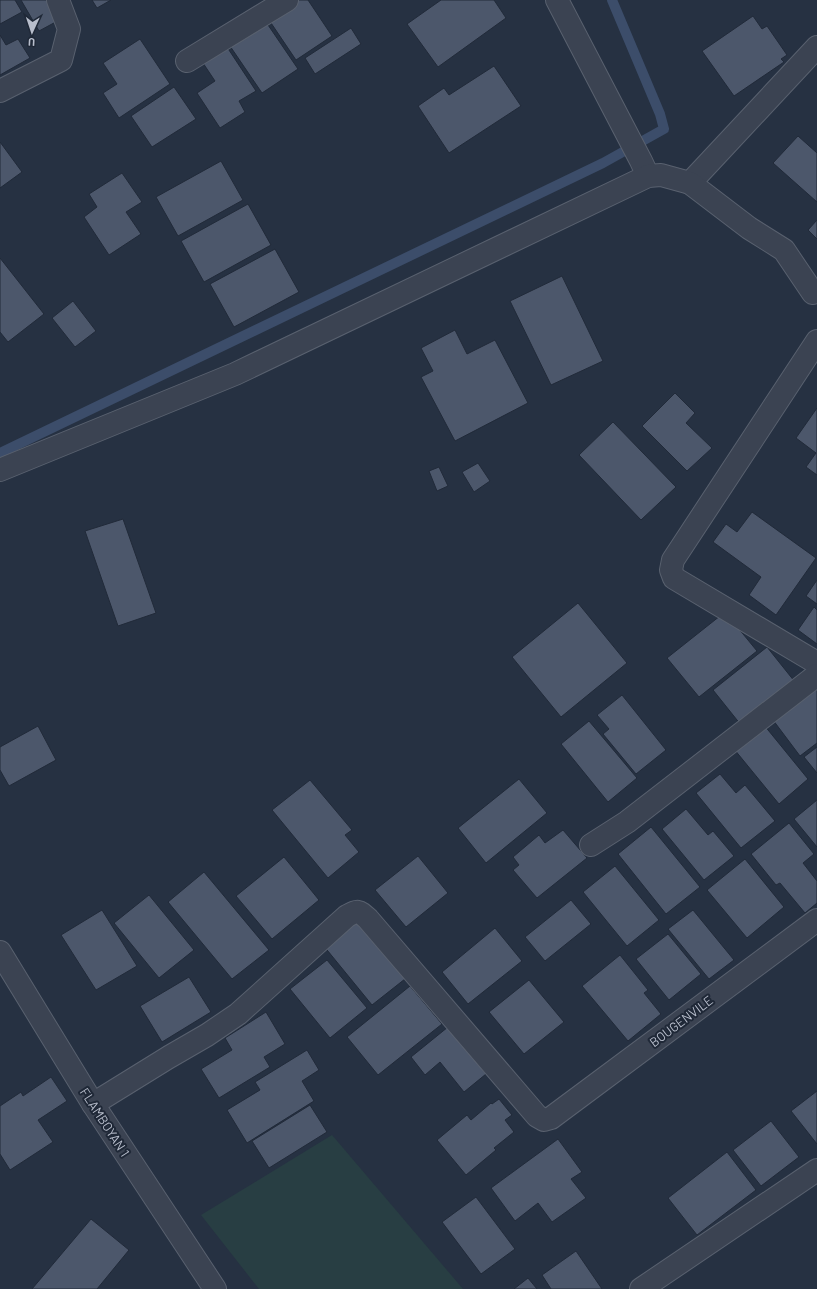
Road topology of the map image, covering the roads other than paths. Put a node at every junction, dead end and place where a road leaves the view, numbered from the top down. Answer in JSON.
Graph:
{"nodes":[{"id":1,"x":58,"y":0,"type":"edge"},
{"id":2,"x":287,"y":0,"type":"edge"},
{"id":3,"x":557,"y":0,"type":"edge"},
{"id":4,"x":817,"y":47,"type":"edge"},
{"id":5,"x":187,"y":61,"type":"dead end"},
{"id":6,"x":0,"y":91,"type":"edge"},
{"id":7,"x":644,"y":169,"type":"junction"},
{"id":8,"x":690,"y":183,"type":"junction"},
{"id":9,"x":813,"y":293,"type":"dead end"},
{"id":10,"x":817,"y":341,"type":"edge"},
{"id":11,"x":0,"y":470,"type":"edge"},
{"id":12,"x":817,"y":663,"type":"edge"},
{"id":13,"x":817,"y":674,"type":"edge"},
{"id":14,"x":591,"y":845,"type":"dead end"},
{"id":15,"x":817,"y":920,"type":"edge"},
{"id":16,"x":0,"y":952,"type":"edge"},
{"id":17,"x":93,"y":1104,"type":"junction"},
{"id":18,"x":817,"y":1170,"type":"edge"},
{"id":19,"x":215,"y":1289,"type":"edge"},
{"id":20,"x":641,"y":1289,"type":"edge"}],
"edges":[{"from":1,"to":6,"type":"street"},
{"from":2,"to":5,"type":"street"},
{"from":3,"to":7,"type":"street"},
{"from":4,"to":8,"type":"street"},
{"from":7,"to":8,"type":"street"},
{"from":7,"to":11,"type":"street"},
{"from":8,"to":9,"type":"street"},
{"from":10,"to":12,"type":"street"},
{"from":13,"to":14,"type":"street"},
{"from":15,"to":17,"type":"street","name":"BOUGENVILE"},
{"from":16,"to":17,"type":"street","name":"FLAMBOYAN 1"},
{"from":17,"to":19,"type":"street","name":"FLAMBOYAN 1"},
{"from":18,"to":20,"type":"street"}]}
